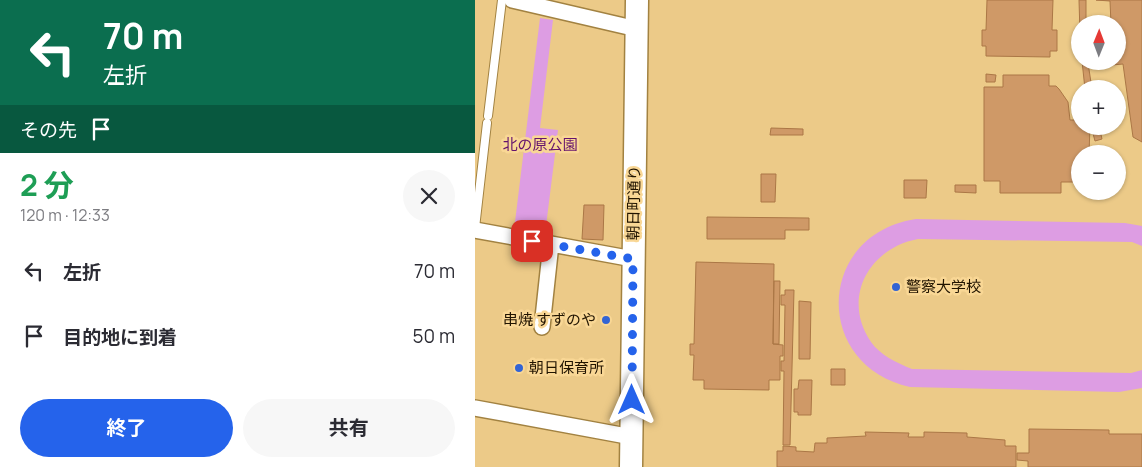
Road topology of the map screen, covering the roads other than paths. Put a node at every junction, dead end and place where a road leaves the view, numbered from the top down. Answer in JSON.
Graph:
{"nodes":[{"id":1,"x":502,"y":0,"type":"edge"},
{"id":2,"x":512,"y":0,"type":"edge"},
{"id":3,"x":637,"y":0,"type":"edge"},
{"id":4,"x":637,"y":29,"type":"junction"},
{"id":5,"x":475,"y":229,"type":"edge"},
{"id":6,"x":551,"y":244,"type":"junction"},
{"id":7,"x":633,"y":259,"type":"junction"},
{"id":8,"x":542,"y":327,"type":"dead end"},
{"id":9,"x":475,"y":408,"type":"edge"},
{"id":10,"x":632,"y":437,"type":"junction"},
{"id":11,"x":631,"y":467,"type":"edge"}],
"edges":[{"from":1,"to":5,"type":"lane"},
{"from":2,"to":4,"type":"street"},
{"from":3,"to":4,"type":"street","name":"朝日町通り"},
{"from":4,"to":7,"type":"street","name":"朝日町通り"},
{"from":5,"to":6,"type":"street"},
{"from":6,"to":7,"type":"street"},
{"from":6,"to":8,"type":"street"},
{"from":7,"to":10,"type":"street","name":"朝日町通り"},
{"from":9,"to":10,"type":"street"},
{"from":10,"to":11,"type":"street","name":"朝日町通り"}]}
